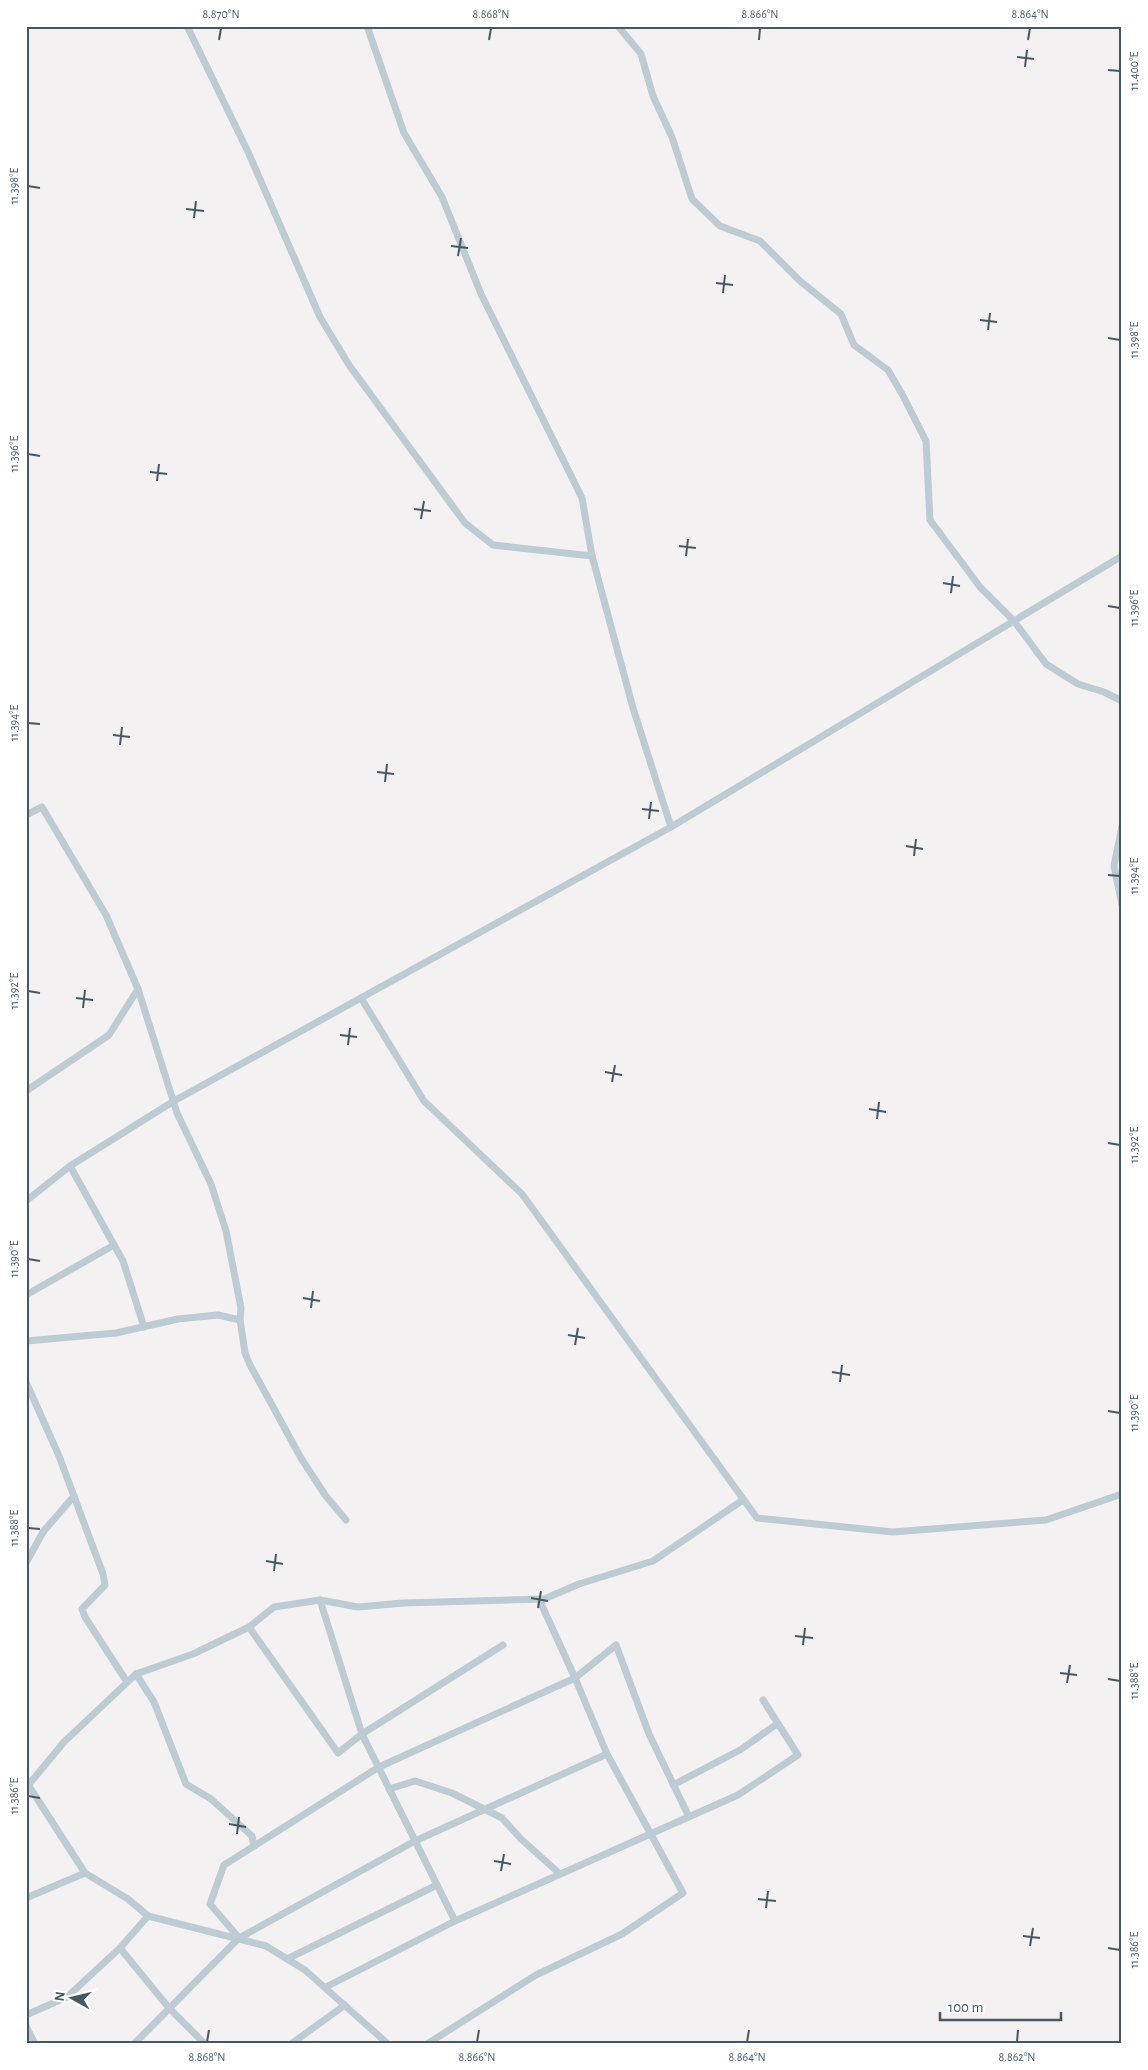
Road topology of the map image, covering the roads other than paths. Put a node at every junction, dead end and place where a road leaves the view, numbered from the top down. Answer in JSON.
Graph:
{"nodes":[{"id":1,"x":187,"y":26,"type":"edge"},
{"id":2,"x":367,"y":26,"type":"edge"},
{"id":3,"x":618,"y":26,"type":"edge"},
{"id":4,"x":592,"y":556,"type":"junction"},
{"id":5,"x":1122,"y":556,"type":"edge"},
{"id":6,"x":1014,"y":620,"type":"junction"},
{"id":7,"x":1122,"y":701,"type":"edge"},
{"id":8,"x":26,"y":815,"type":"edge"},
{"id":9,"x":1122,"y":826,"type":"edge"},
{"id":10,"x":670,"y":827,"type":"junction"},
{"id":11,"x":1122,"y":905,"type":"edge"},
{"id":12,"x":138,"y":989,"type":"junction"},
{"id":13,"x":361,"y":998,"type":"junction"},
{"id":14,"x":26,"y":1091,"type":"edge"},
{"id":15,"x":174,"y":1101,"type":"junction"},
{"id":16,"x":70,"y":1166,"type":"junction"},
{"id":17,"x":26,"y":1201,"type":"edge"},
{"id":18,"x":114,"y":1245,"type":"junction"},
{"id":19,"x":26,"y":1295,"type":"edge"},
{"id":20,"x":240,"y":1320,"type":"junction"},
{"id":21,"x":144,"y":1326,"type":"junction"},
{"id":22,"x":26,"y":1341,"type":"edge"},
{"id":23,"x":26,"y":1382,"type":"edge"},
{"id":24,"x":1122,"y":1494,"type":"edge"},
{"id":25,"x":74,"y":1496,"type":"junction"},
{"id":26,"x":743,"y":1500,"type":"junction"},
{"id":27,"x":346,"y":1520,"type":"dead end"},
{"id":28,"x":26,"y":1563,"type":"edge"},
{"id":29,"x":540,"y":1599,"type":"junction"},
{"id":30,"x":320,"y":1600,"type":"junction"},
{"id":31,"x":249,"y":1627,"type":"junction"},
{"id":32,"x":503,"y":1645,"type":"dead end"},
{"id":33,"x":136,"y":1674,"type":"junction"},
{"id":34,"x":575,"y":1678,"type":"junction"},
{"id":35,"x":127,"y":1682,"type":"junction"},
{"id":36,"x":763,"y":1700,"type":"dead end"},
{"id":37,"x":777,"y":1724,"type":"junction"},
{"id":38,"x":362,"y":1734,"type":"junction"},
{"id":39,"x":607,"y":1754,"type":"junction"},
{"id":40,"x":379,"y":1768,"type":"junction"},
{"id":41,"x":27,"y":1785,"type":"edge"},
{"id":42,"x":673,"y":1785,"type":"junction"},
{"id":43,"x":389,"y":1788,"type":"junction"},
{"id":44,"x":484,"y":1810,"type":"junction"},
{"id":45,"x":689,"y":1817,"type":"junction"},
{"id":46,"x":651,"y":1836,"type":"junction"},
{"id":47,"x":415,"y":1841,"type":"junction"},
{"id":48,"x":254,"y":1846,"type":"junction"},
{"id":49,"x":85,"y":1873,"type":"junction"},
{"id":50,"x":560,"y":1874,"type":"junction"},
{"id":51,"x":437,"y":1884,"type":"junction"},
{"id":52,"x":26,"y":1898,"type":"edge"},
{"id":53,"x":148,"y":1916,"type":"junction"},
{"id":54,"x":455,"y":1921,"type":"junction"},
{"id":55,"x":239,"y":1938,"type":"junction"},
{"id":56,"x":120,"y":1948,"type":"junction"},
{"id":57,"x":287,"y":1959,"type":"junction"},
{"id":58,"x":326,"y":1987,"type":"junction"},
{"id":59,"x":345,"y":2005,"type":"junction"},
{"id":60,"x":169,"y":2008,"type":"junction"},
{"id":61,"x":26,"y":2015,"type":"edge"},
{"id":62,"x":26,"y":2026,"type":"edge"},
{"id":63,"x":34,"y":2044,"type":"edge"},
{"id":64,"x":134,"y":2044,"type":"edge"},
{"id":65,"x":205,"y":2044,"type":"edge"},
{"id":66,"x":291,"y":2044,"type":"edge"},
{"id":67,"x":388,"y":2044,"type":"edge"},
{"id":68,"x":427,"y":2044,"type":"edge"}],
"edges":[{"from":1,"to":4,"type":"street"},
{"from":2,"to":4,"type":"street"},
{"from":3,"to":6,"type":"street"},
{"from":4,"to":10,"type":"street"},
{"from":5,"to":6,"type":"street"},
{"from":6,"to":7,"type":"street"},
{"from":6,"to":10,"type":"street"},
{"from":8,"to":12,"type":"street"},
{"from":9,"to":11,"type":"street"},
{"from":10,"to":13,"type":"street"},
{"from":12,"to":14,"type":"street"},
{"from":12,"to":15,"type":"street"},
{"from":13,"to":15,"type":"street"},
{"from":13,"to":26,"type":"street"},
{"from":15,"to":16,"type":"street"},
{"from":15,"to":20,"type":"street"},
{"from":16,"to":17,"type":"street"},
{"from":16,"to":18,"type":"street"},
{"from":18,"to":19,"type":"street"},
{"from":18,"to":21,"type":"street"},
{"from":20,"to":21,"type":"street"},
{"from":20,"to":27,"type":"street"},
{"from":21,"to":22,"type":"street"},
{"from":23,"to":25,"type":"street"},
{"from":24,"to":26,"type":"street"},
{"from":25,"to":28,"type":"street"},
{"from":25,"to":35,"type":"street"},
{"from":26,"to":29,"type":"street"},
{"from":29,"to":30,"type":"street"},
{"from":29,"to":34,"type":"street"},
{"from":30,"to":31,"type":"street"},
{"from":30,"to":38,"type":"street"},
{"from":31,"to":33,"type":"street"},
{"from":31,"to":38,"type":"street"},
{"from":32,"to":38,"type":"street"},
{"from":33,"to":35,"type":"street"},
{"from":33,"to":48,"type":"street"},
{"from":34,"to":39,"type":"street"},
{"from":34,"to":40,"type":"street"},
{"from":34,"to":42,"type":"street"},
{"from":35,"to":41,"type":"street"},
{"from":36,"to":37,"type":"street"},
{"from":37,"to":42,"type":"street"},
{"from":37,"to":45,"type":"street"},
{"from":38,"to":40,"type":"street"},
{"from":39,"to":44,"type":"street"},
{"from":39,"to":46,"type":"street"},
{"from":40,"to":43,"type":"street"},
{"from":40,"to":48,"type":"street"},
{"from":41,"to":49,"type":"street"},
{"from":42,"to":45,"type":"street"},
{"from":43,"to":44,"type":"street"},
{"from":43,"to":47,"type":"street"},
{"from":44,"to":47,"type":"street"},
{"from":44,"to":50,"type":"street"},
{"from":45,"to":46,"type":"street"},
{"from":46,"to":50,"type":"street"},
{"from":46,"to":68,"type":"street"},
{"from":47,"to":51,"type":"street"},
{"from":47,"to":55,"type":"street"},
{"from":48,"to":55,"type":"street"},
{"from":49,"to":52,"type":"street"},
{"from":49,"to":53,"type":"street"},
{"from":50,"to":54,"type":"street"},
{"from":51,"to":54,"type":"street"},
{"from":51,"to":57,"type":"street"},
{"from":53,"to":55,"type":"street"},
{"from":53,"to":56,"type":"street"},
{"from":54,"to":58,"type":"street"},
{"from":55,"to":57,"type":"street"},
{"from":55,"to":60,"type":"street"},
{"from":56,"to":60,"type":"street"},
{"from":56,"to":61,"type":"street"},
{"from":57,"to":58,"type":"street"},
{"from":58,"to":59,"type":"street"},
{"from":59,"to":66,"type":"street"},
{"from":59,"to":67,"type":"street"},
{"from":60,"to":64,"type":"street"},
{"from":60,"to":65,"type":"street"},
{"from":62,"to":63,"type":"street"}]}
